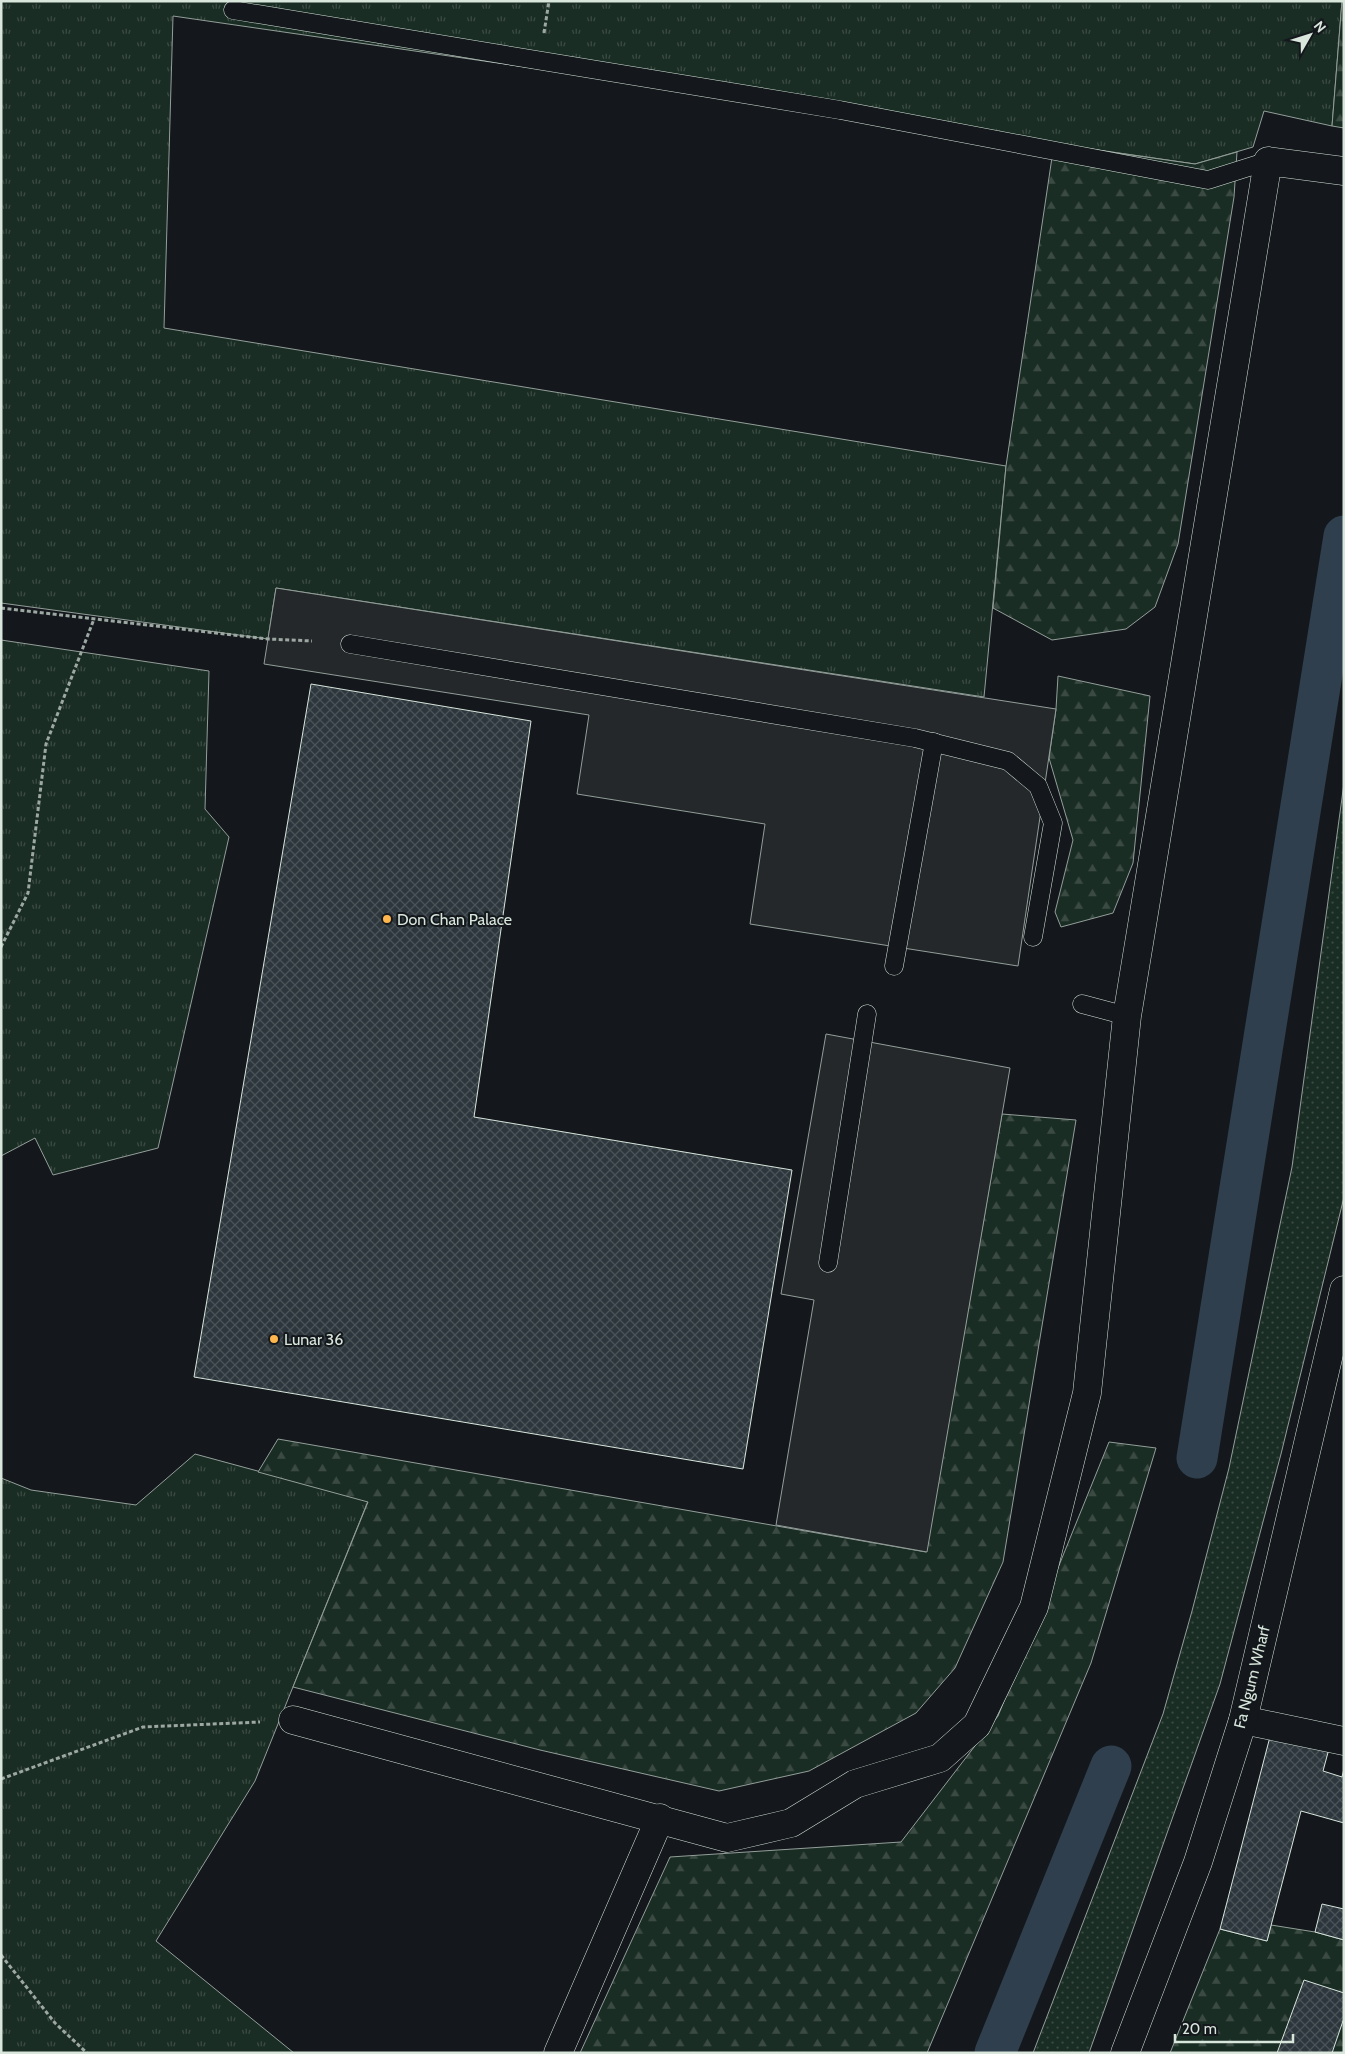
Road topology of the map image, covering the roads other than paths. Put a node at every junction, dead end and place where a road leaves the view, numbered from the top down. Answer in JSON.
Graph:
{"nodes":[{"id":1,"x":233,"y":10,"type":"dead end"},
{"id":2,"x":1268,"y":161,"type":"junction"},
{"id":3,"x":1344,"y":171,"type":"edge"},
{"id":4,"x":350,"y":644,"type":"dead end"},
{"id":5,"x":934,"y":742,"type":"junction"},
{"id":6,"x":1033,"y":937,"type":"dead end"},
{"id":7,"x":894,"y":966,"type":"dead end"},
{"id":8,"x":1082,"y":1004,"type":"dead end"},
{"id":9,"x":867,"y":1014,"type":"dead end"},
{"id":10,"x":1127,"y":1016,"type":"junction"},
{"id":11,"x":828,"y":1263,"type":"dead end"},
{"id":12,"x":1344,"y":1290,"type":"edge"},
{"id":13,"x":293,"y":1720,"type":"road end"},
{"id":14,"x":1242,"y":1720,"type":"junction"},
{"id":15,"x":1344,"y":1741,"type":"edge"},
{"id":16,"x":660,"y":1818,"type":"junction"},
{"id":17,"x":558,"y":2053,"type":"edge"},
{"id":18,"x":1125,"y":2053,"type":"edge"}],
"edges":[{"from":1,"to":2,"type":"lane"},
{"from":2,"to":3,"type":"street"},
{"from":2,"to":10,"type":"street"},
{"from":4,"to":5,"type":"lane"},
{"from":5,"to":6,"type":"lane"},
{"from":5,"to":7,"type":"lane"},
{"from":8,"to":10,"type":"lane"},
{"from":9,"to":11,"type":"lane"},
{"from":10,"to":16,"type":"street"},
{"from":12,"to":14,"type":"street","name":"Fa Ngum Wharf"},
{"from":13,"to":16,"type":"street"},
{"from":14,"to":15,"type":"street"},
{"from":14,"to":18,"type":"street","name":"Fa Ngum Wharf"},
{"from":16,"to":17,"type":"street"}]}
